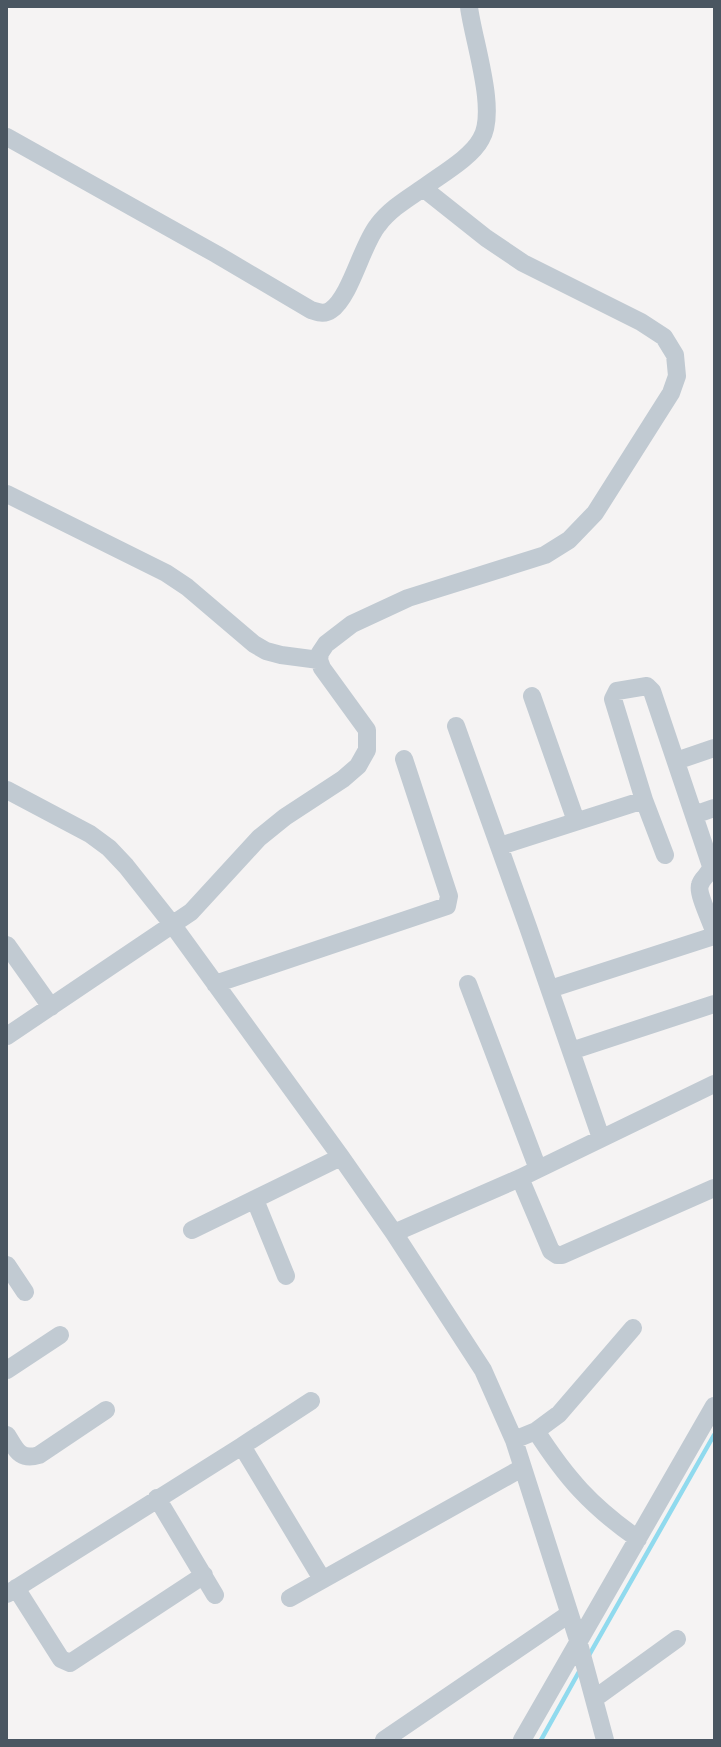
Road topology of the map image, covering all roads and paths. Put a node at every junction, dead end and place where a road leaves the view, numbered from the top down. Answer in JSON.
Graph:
{"nodes":[{"id":1,"x":470,"y":7,"type":"edge"},
{"id":2,"x":7,"y":137,"type":"edge"},
{"id":3,"x":422,"y":188,"type":"junction"},
{"id":4,"x":7,"y":494,"type":"edge"},
{"id":5,"x":319,"y":660,"type":"junction"},
{"id":6,"x":532,"y":696,"type":"dead end"},
{"id":7,"x":456,"y":726,"type":"dead end"},
{"id":8,"x":714,"y":748,"type":"edge"},
{"id":9,"x":404,"y":759,"type":"dead end"},
{"id":10,"x":676,"y":761,"type":"junction"},
{"id":11,"x":7,"y":790,"type":"edge"},
{"id":12,"x":644,"y":800,"type":"junction"},
{"id":13,"x":714,"y":808,"type":"edge"},
{"id":14,"x":694,"y":815,"type":"junction"},
{"id":15,"x":576,"y":822,"type":"junction"},
{"id":16,"x":500,"y":846,"type":"junction"},
{"id":17,"x":665,"y":855,"type":"dead end"},
{"id":18,"x":172,"y":924,"type":"junction"},
{"id":19,"x":714,"y":931,"type":"edge"},
{"id":20,"x":714,"y":936,"type":"edge"},
{"id":21,"x":7,"y":945,"type":"edge"},
{"id":22,"x":215,"y":984,"type":"junction"},
{"id":23,"x":468,"y":984,"type":"dead end"},
{"id":24,"x":550,"y":989,"type":"junction"},
{"id":25,"x":714,"y":1004,"type":"edge"},
{"id":26,"x":51,"y":1007,"type":"junction"},
{"id":27,"x":7,"y":1036,"type":"edge"},
{"id":28,"x":571,"y":1051,"type":"junction"},
{"id":29,"x":714,"y":1084,"type":"edge"},
{"id":30,"x":601,"y":1138,"type":"junction"},
{"id":31,"x":341,"y":1157,"type":"junction"},
{"id":32,"x":538,"y":1169,"type":"junction"},
{"id":33,"x":520,"y":1178,"type":"junction"},
{"id":34,"x":714,"y":1188,"type":"edge"},
{"id":35,"x":255,"y":1200,"type":"junction"},
{"id":36,"x":192,"y":1230,"type":"dead end"},
{"id":37,"x":394,"y":1233,"type":"junction"},
{"id":38,"x":7,"y":1264,"type":"edge"},
{"id":39,"x":286,"y":1276,"type":"dead end"},
{"id":40,"x":25,"y":1292,"type":"dead end"},
{"id":41,"x":633,"y":1328,"type":"dead end"},
{"id":42,"x":60,"y":1335,"type":"dead end"},
{"id":43,"x":7,"y":1370,"type":"edge"},
{"id":44,"x":311,"y":1401,"type":"dead end"},
{"id":45,"x":714,"y":1406,"type":"edge"},
{"id":46,"x":106,"y":1410,"type":"dead end"},
{"id":47,"x":536,"y":1431,"type":"junction"},
{"id":48,"x":7,"y":1435,"type":"edge"},
{"id":49,"x":514,"y":1440,"type":"junction"},
{"id":50,"x":242,"y":1446,"type":"junction"},
{"id":51,"x":522,"y":1468,"type":"junction"},
{"id":52,"x":157,"y":1498,"type":"junction"},
{"id":53,"x":638,"y":1539,"type":"junction"},
{"id":54,"x":204,"y":1575,"type":"junction"},
{"id":55,"x":322,"y":1579,"type":"junction"},
{"id":56,"x":12,"y":1591,"type":"edge"},
{"id":57,"x":215,"y":1595,"type":"dead end"},
{"id":58,"x":290,"y":1598,"type":"dead end"},
{"id":59,"x":569,"y":1614,"type":"junction"},
{"id":60,"x":677,"y":1639,"type":"dead end"},
{"id":61,"x":579,"y":1645,"type":"junction"},
{"id":62,"x":593,"y":1693,"type":"junction"},
{"id":63,"x":384,"y":1740,"type":"edge"},
{"id":64,"x":522,"y":1740,"type":"edge"},
{"id":65,"x":605,"y":1740,"type":"edge"}],
"edges":[{"from":1,"to":3,"type":"street"},
{"from":2,"to":3,"type":"street"},
{"from":3,"to":5,"type":"street"},
{"from":4,"to":5,"type":"street"},
{"from":5,"to":18,"type":"street"},
{"from":6,"to":15,"type":"street"},
{"from":7,"to":16,"type":"street"},
{"from":8,"to":10,"type":"street"},
{"from":9,"to":22,"type":"street"},
{"from":10,"to":12,"type":"street"},
{"from":10,"to":14,"type":"street"},
{"from":11,"to":18,"type":"street"},
{"from":12,"to":15,"type":"street"},
{"from":12,"to":17,"type":"street"},
{"from":13,"to":14,"type":"street"},
{"from":14,"to":19,"type":"street"},
{"from":15,"to":16,"type":"street"},
{"from":16,"to":24,"type":"street"},
{"from":18,"to":22,"type":"street"},
{"from":18,"to":26,"type":"street"},
{"from":20,"to":24,"type":"street"},
{"from":21,"to":26,"type":"street"},
{"from":22,"to":31,"type":"street"},
{"from":23,"to":32,"type":"street"},
{"from":24,"to":28,"type":"street"},
{"from":25,"to":28,"type":"street"},
{"from":26,"to":27,"type":"street"},
{"from":28,"to":30,"type":"street"},
{"from":29,"to":30,"type":"street"},
{"from":30,"to":32,"type":"street"},
{"from":31,"to":35,"type":"street"},
{"from":31,"to":37,"type":"street"},
{"from":32,"to":33,"type":"street"},
{"from":33,"to":34,"type":"street"},
{"from":33,"to":37,"type":"street"},
{"from":35,"to":36,"type":"street"},
{"from":35,"to":39,"type":"street"},
{"from":37,"to":49,"type":"street"},
{"from":38,"to":40,"type":"street"},
{"from":41,"to":47,"type":"street"},
{"from":42,"to":43,"type":"street"},
{"from":44,"to":50,"type":"street"},
{"from":45,"to":53,"type":"street"},
{"from":46,"to":48,"type":"street"},
{"from":47,"to":49,"type":"street"},
{"from":47,"to":53,"type":"street"},
{"from":49,"to":51,"type":"street"},
{"from":50,"to":52,"type":"street"},
{"from":50,"to":55,"type":"street"},
{"from":51,"to":55,"type":"street"},
{"from":51,"to":59,"type":"street"},
{"from":52,"to":54,"type":"street"},
{"from":52,"to":56,"type":"street"},
{"from":53,"to":61,"type":"street"},
{"from":54,"to":56,"type":"street"},
{"from":54,"to":57,"type":"street"},
{"from":55,"to":58,"type":"street"},
{"from":59,"to":61,"type":"street"},
{"from":59,"to":63,"type":"street"},
{"from":60,"to":62,"type":"street"},
{"from":61,"to":62,"type":"street"},
{"from":61,"to":64,"type":"street"},
{"from":62,"to":65,"type":"street"}]}
